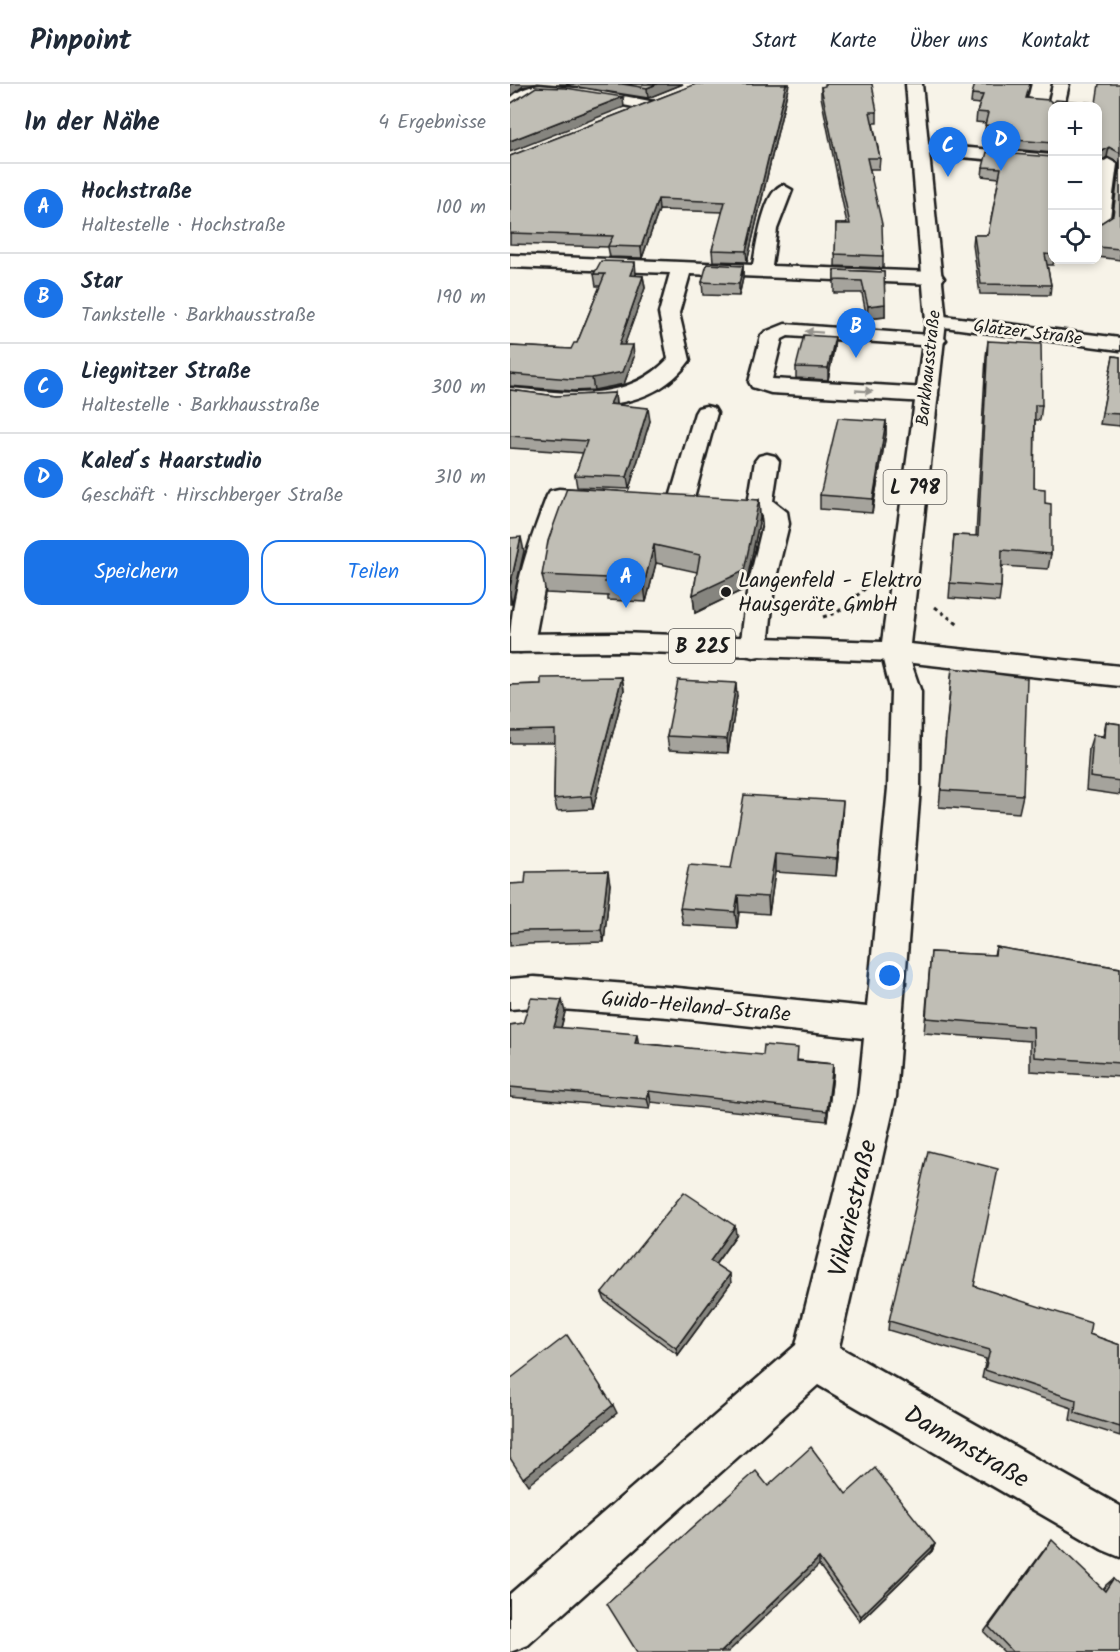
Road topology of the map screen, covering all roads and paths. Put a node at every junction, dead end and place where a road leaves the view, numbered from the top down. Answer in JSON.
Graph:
{"nodes":[{"id":1,"x":914,"y":84,"type":"edge"},
{"id":2,"x":1061,"y":84,"type":"edge"},
{"id":3,"x":1057,"y":102,"type":"edge"},
{"id":4,"x":510,"y":108,"type":"edge"},
{"id":5,"x":617,"y":118,"type":"edge"},
{"id":6,"x":922,"y":149,"type":"junction"},
{"id":7,"x":1048,"y":160,"type":"edge"},
{"id":8,"x":1109,"y":164,"type":"edge"},
{"id":9,"x":783,"y":190,"type":"dead end"},
{"id":10,"x":1102,"y":211,"type":"edge"},
{"id":11,"x":510,"y":261,"type":"edge"},
{"id":12,"x":682,"y":267,"type":"junction"},
{"id":13,"x":762,"y":270,"type":"junction"},
{"id":14,"x":934,"y":278,"type":"junction"},
{"id":15,"x":935,"y":331,"type":"junction"},
{"id":16,"x":1120,"y":344,"type":"edge"},
{"id":17,"x":927,"y":394,"type":"junction"},
{"id":18,"x":510,"y":395,"type":"edge"},
{"id":19,"x":706,"y":414,"type":"dead end"},
{"id":20,"x":766,"y":461,"type":"dead end"},
{"id":21,"x":932,"y":598,"type":"dead end"},
{"id":22,"x":964,"y":628,"type":"dead end"},
{"id":23,"x":515,"y":643,"type":"edge"},
{"id":24,"x":754,"y":648,"type":"junction"},
{"id":25,"x":895,"y":652,"type":"junction"},
{"id":26,"x":1120,"y":676,"type":"edge"},
{"id":27,"x":510,"y":994,"type":"edge"},
{"id":28,"x":883,"y":1024,"type":"junction"},
{"id":29,"x":815,"y":1358,"type":"junction"},
{"id":30,"x":1120,"y":1533,"type":"edge"},
{"id":31,"x":510,"y":1627,"type":"edge"}],
"edges":[{"from":1,"to":6,"type":"street","name":"Barkhausstraße","number":"L 798"},
{"from":2,"to":3,"type":"street"},
{"from":4,"to":5,"type":"street"},
{"from":6,"to":7,"type":"street"},
{"from":6,"to":14,"type":"street","name":"Barkhausstraße","number":"L 798"},
{"from":8,"to":10,"type":"street"},
{"from":9,"to":13,"type":"street"},
{"from":11,"to":12,"type":"street"},
{"from":12,"to":13,"type":"street"},
{"from":12,"to":18,"type":"street"},
{"from":13,"to":14,"type":"street"},
{"from":14,"to":15,"type":"street","name":"Barkhausstraße","number":"L 798"},
{"from":15,"to":16,"type":"street","name":"Glatzer Straße"},
{"from":15,"to":17,"type":"street","name":"Barkhausstraße","number":"L 798"},
{"from":15,"to":17,"type":"street","name":"Glatzer Straße","one_way":true},
{"from":17,"to":25,"type":"street","name":"Barkhausstraße","number":"L 798"},
{"from":19,"to":23,"type":"street"},
{"from":20,"to":24,"type":"street"},
{"from":21,"to":22,"type":"path"},
{"from":23,"to":24,"type":"street","number":"B 225"},
{"from":24,"to":25,"type":"street","number":"B 225"},
{"from":25,"to":26,"type":"street","number":"B 225"},
{"from":25,"to":28,"type":"street","name":"Vikariestraße"},
{"from":27,"to":28,"type":"street","name":"Guido-Heiland-Straße"},
{"from":28,"to":29,"type":"street","name":"Vikariestraße"},
{"from":29,"to":30,"type":"street","name":"Dammstraße"},
{"from":29,"to":31,"type":"street"}]}
